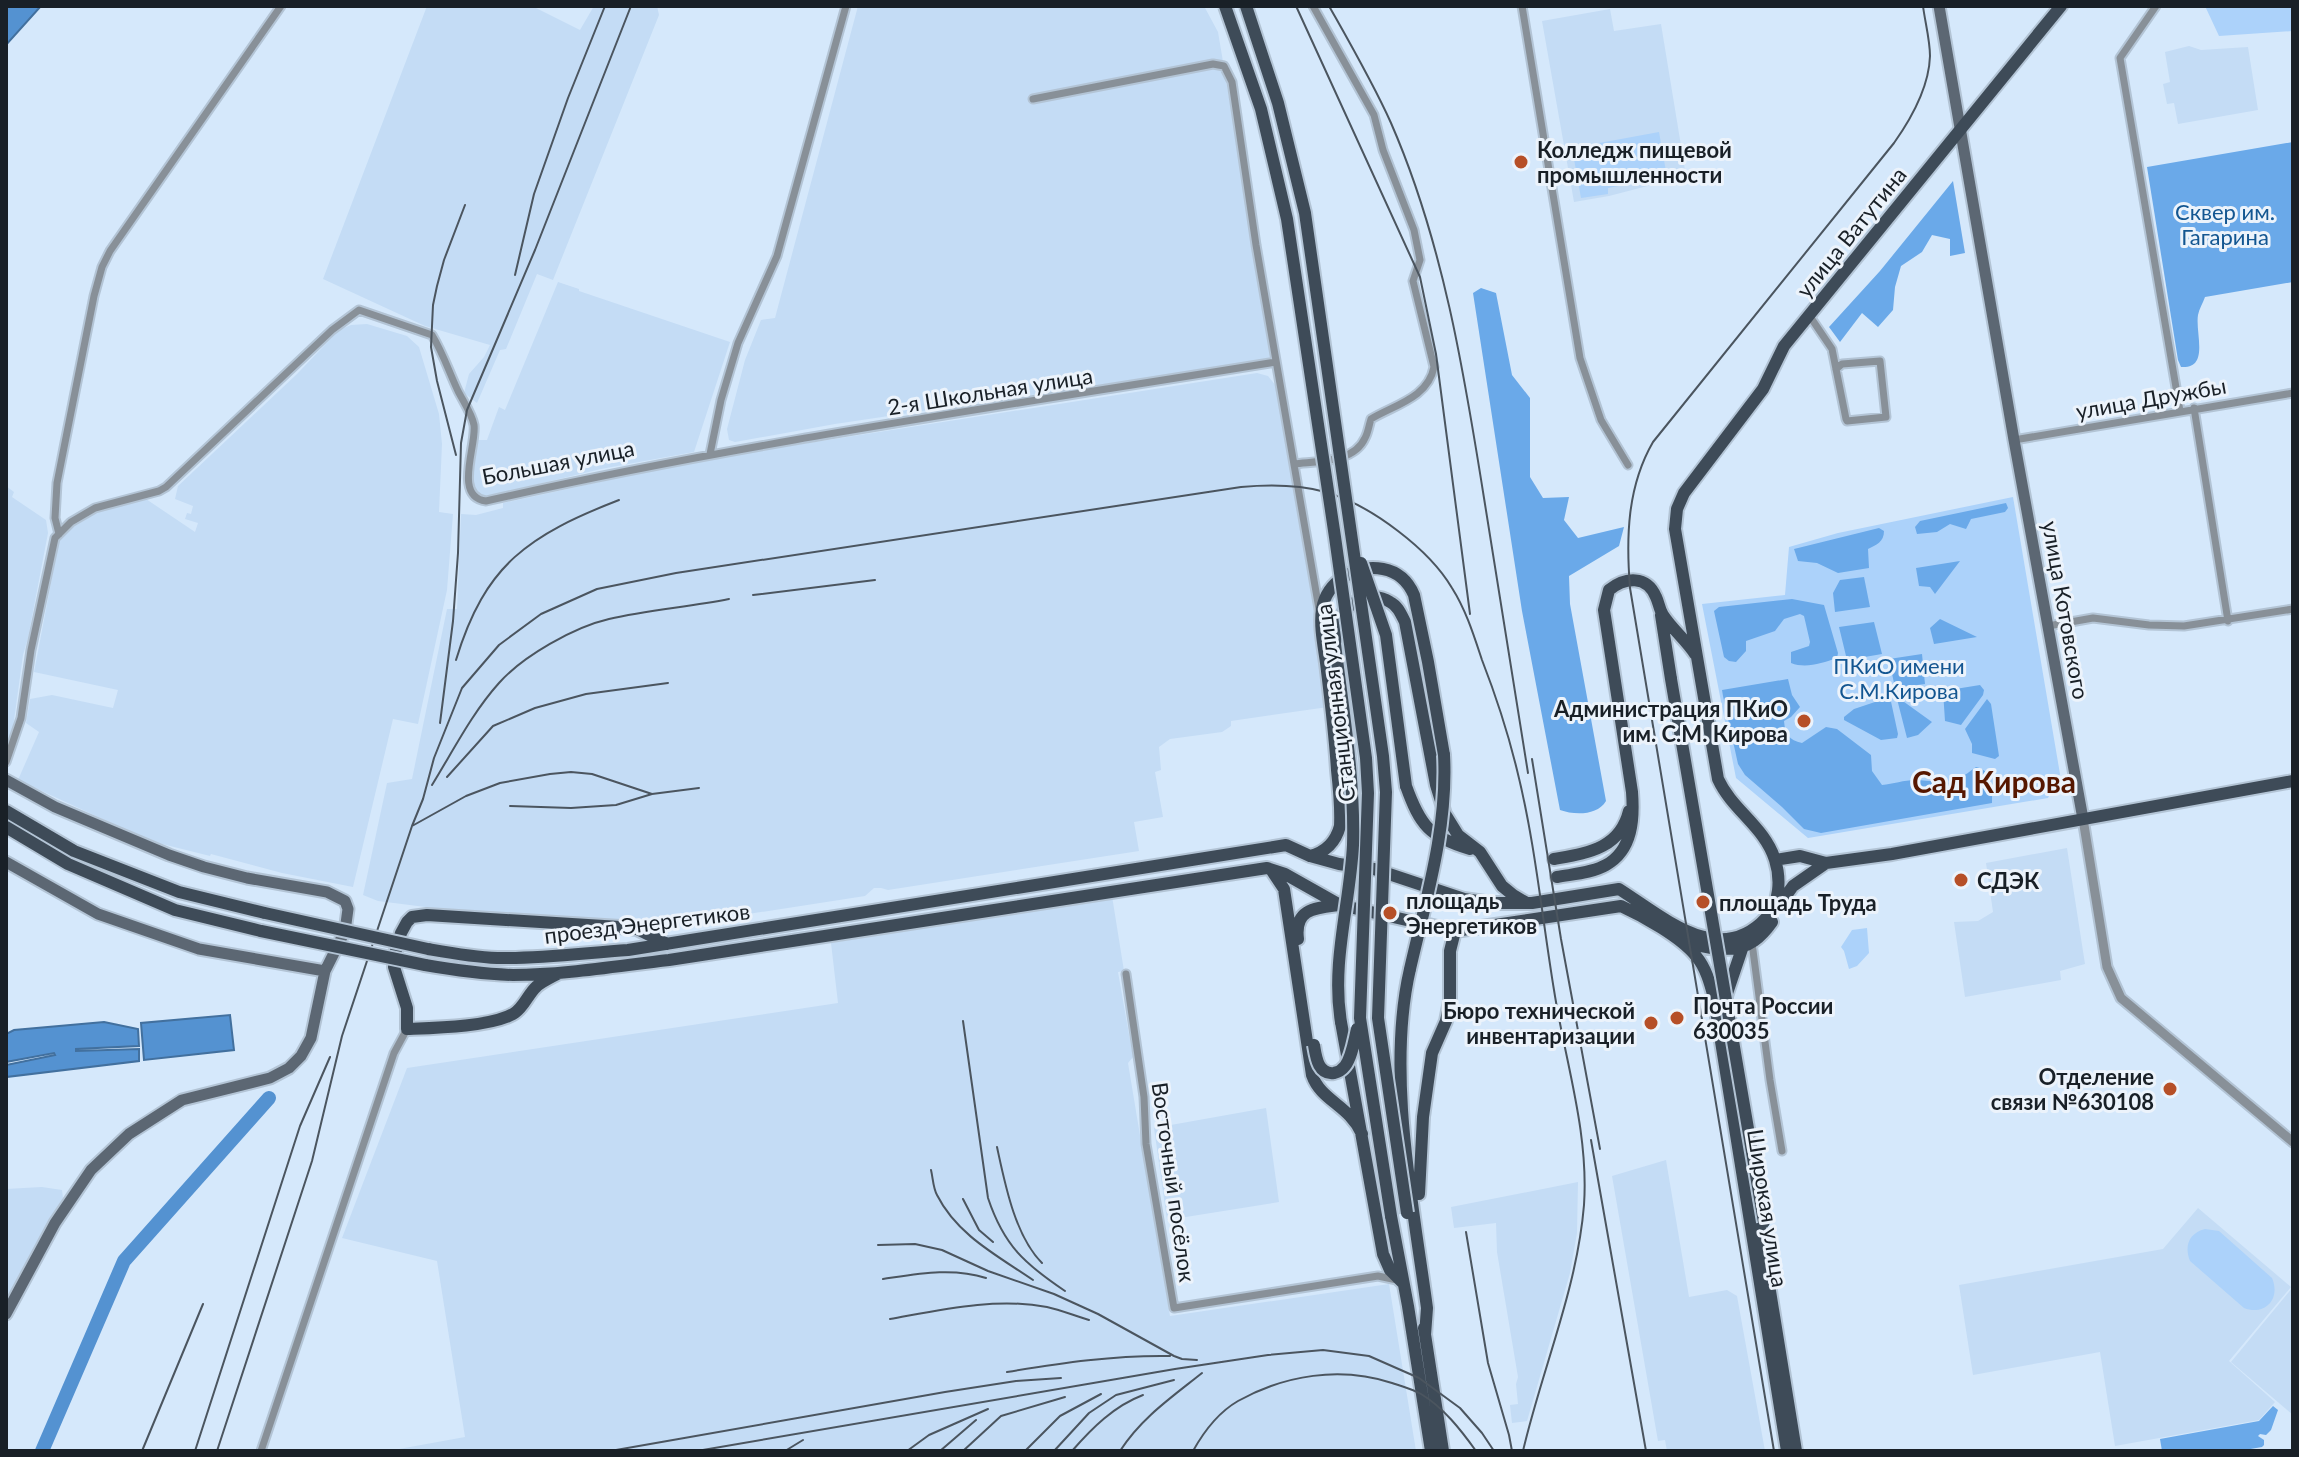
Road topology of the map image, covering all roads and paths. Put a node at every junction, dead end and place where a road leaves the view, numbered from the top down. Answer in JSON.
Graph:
{"nodes":[{"id":1,"x":281,"y":6,"type":"edge"},
{"id":2,"x":846,"y":6,"type":"edge"},
{"id":3,"x":1225,"y":6,"type":"edge"},
{"id":4,"x":1246,"y":6,"type":"edge"},
{"id":5,"x":1313,"y":6,"type":"edge"},
{"id":6,"x":1522,"y":6,"type":"edge"},
{"id":7,"x":1939,"y":6,"type":"edge"},
{"id":8,"x":2061,"y":6,"type":"edge"},
{"id":9,"x":2156,"y":6,"type":"edge"},
{"id":10,"x":1033,"y":99,"type":"dead end"},
{"id":11,"x":1960,"y":130,"type":"junction"},
{"id":12,"x":1809,"y":315,"type":"junction"},
{"id":13,"x":1276,"y":362,"type":"junction"},
{"id":14,"x":1836,"y":369,"type":"junction"},
{"id":15,"x":2293,"y":393,"type":"edge"},
{"id":16,"x":2194,"y":408,"type":"junction"},
{"id":17,"x":2180,"y":411,"type":"junction"},
{"id":18,"x":2014,"y":440,"type":"junction"},
{"id":19,"x":710,"y":454,"type":"junction"},
{"id":20,"x":1294,"y":464,"type":"junction"},
{"id":21,"x":1628,"y":465,"type":"dead end"},
{"id":22,"x":59,"y":534,"type":"junction"},
{"id":23,"x":1352,"y":534,"type":"junction"},
{"id":24,"x":1660,"y":609,"type":"junction"},
{"id":25,"x":2293,"y":609,"type":"edge"},
{"id":26,"x":2228,"y":621,"type":"junction"},
{"id":27,"x":2048,"y":626,"type":"junction"},
{"id":28,"x":1322,"y":627,"type":"junction"},
{"id":29,"x":1699,"y":660,"type":"junction"},
{"id":30,"x":6,"y":762,"type":"edge"},
{"id":31,"x":6,"y":780,"type":"edge"},
{"id":32,"x":2293,"y":781,"type":"edge"},
{"id":33,"x":1632,"y":792,"type":"junction"},
{"id":34,"x":6,"y":811,"type":"edge"},
{"id":35,"x":2083,"y":819,"type":"junction"},
{"id":36,"x":6,"y":827,"type":"edge"},
{"id":37,"x":1480,"y":852,"type":"junction"},
{"id":38,"x":1310,"y":856,"type":"junction"},
{"id":39,"x":1554,"y":859,"type":"dead end"},
{"id":40,"x":1779,"y":859,"type":"junction"},
{"id":41,"x":6,"y":862,"type":"edge"},
{"id":42,"x":1826,"y":863,"type":"junction"},
{"id":43,"x":1269,"y":869,"type":"junction"},
{"id":44,"x":1557,"y":877,"type":"dead end"},
{"id":45,"x":1785,"y":897,"type":"junction"},
{"id":46,"x":1528,"y":903,"type":"junction"},
{"id":47,"x":1340,"y":905,"type":"junction"},
{"id":48,"x":637,"y":929,"type":"junction"},
{"id":49,"x":1455,"y":931,"type":"junction"},
{"id":50,"x":1671,"y":936,"type":"junction"},
{"id":51,"x":667,"y":944,"type":"junction"},
{"id":52,"x":1747,"y":944,"type":"junction"},
{"id":53,"x":628,"y":950,"type":"junction"},
{"id":54,"x":325,"y":971,"type":"junction"},
{"id":55,"x":565,"y":971,"type":"junction"},
{"id":56,"x":1126,"y":974,"type":"dead end"},
{"id":57,"x":514,"y":975,"type":"junction"},
{"id":58,"x":526,"y":1001,"type":"junction"},
{"id":59,"x":1360,"y":1018,"type":"junction"},
{"id":60,"x":407,"y":1029,"type":"junction"},
{"id":61,"x":1362,"y":1134,"type":"junction"},
{"id":62,"x":2293,"y":1142,"type":"edge"},
{"id":63,"x":1782,"y":1151,"type":"dead end"},
{"id":64,"x":1417,"y":1237,"type":"junction"},
{"id":65,"x":1764,"y":1256,"type":"junction"},
{"id":66,"x":1403,"y":1283,"type":"junction"},
{"id":67,"x":6,"y":1314,"type":"edge"},
{"id":68,"x":1419,"y":1336,"type":"junction"},
{"id":69,"x":261,"y":1451,"type":"edge"},
{"id":70,"x":1431,"y":1451,"type":"edge"},
{"id":71,"x":1443,"y":1451,"type":"edge"},
{"id":72,"x":1787,"y":1451,"type":"edge"},
{"id":73,"x":1796,"y":1451,"type":"edge"}],
"edges":[{"from":1,"to":22,"type":"street"},
{"from":2,"to":19,"type":"street"},
{"from":3,"to":59,"type":"main road","name":"Станционная улица","bridge":true},
{"from":4,"to":23,"type":"main road","name":"Станционная улица","bridge":true},
{"from":5,"to":20,"type":"street"},
{"from":6,"to":21,"type":"street"},
{"from":7,"to":11,"type":"main road","name":"улица Котовского"},
{"from":8,"to":11,"type":"main road","name":"улица Ватутина"},
{"from":9,"to":17,"type":"street"},
{"from":10,"to":13,"type":"street","name":"Станционная улица"},
{"from":11,"to":12,"type":"main road","name":"улица Ватутина"},
{"from":11,"to":18,"type":"main road","name":"улица Котовского"},
{"from":12,"to":14,"type":"street"},
{"from":12,"to":29,"type":"main road","name":"улица Ватутина"},
{"from":13,"to":19,"type":"street","name":"2-я Школьная улица"},
{"from":13,"to":20,"type":"street","name":"Станционная улица"},
{"from":14,"to":14,"type":"street"},
{"from":15,"to":16,"type":"street","name":"улица Дружбы"},
{"from":16,"to":17,"type":"street","name":"улица Дружбы"},
{"from":16,"to":26,"type":"street"},
{"from":17,"to":18,"type":"street","name":"улица Дружбы"},
{"from":18,"to":27,"type":"main road","name":"улица Котовского"},
{"from":19,"to":22,"type":"street","name":"Большая улица"},
{"from":20,"to":28,"type":"street","name":"Станционная улица"},
{"from":22,"to":30,"type":"street"},
{"from":23,"to":37,"type":"main road","bridge":true},
{"from":23,"to":68,"type":"main road","name":"Станционная улица","bridge":true},
{"from":24,"to":29,"type":"main road"},
{"from":24,"to":33,"type":"main road"},
{"from":24,"to":65,"type":"main road","bridge":true},
{"from":25,"to":26,"type":"street"},
{"from":26,"to":27,"type":"street"},
{"from":27,"to":35,"type":"main road","name":"улица Котовского"},
{"from":28,"to":38,"type":"main road"},
{"from":28,"to":64,"type":"main road","bridge":true},
{"from":29,"to":40,"type":"main road"},
{"from":31,"to":54,"type":"main road"},
{"from":32,"to":35,"type":"main road"},
{"from":33,"to":39,"type":"main road"},
{"from":33,"to":44,"type":"main road"},
{"from":34,"to":53,"type":"main road","name":"проезд Энергетиков","bridge":true},
{"from":35,"to":42,"type":"main road"},
{"from":35,"to":62,"type":"street","name":"улица Котовского"},
{"from":36,"to":57,"type":"main road","name":"проезд Энергетиков","bridge":true},
{"from":37,"to":46,"type":"main road"},
{"from":37,"to":61,"type":"main road","bridge":true},
{"from":38,"to":46,"type":"main road"},
{"from":38,"to":51,"type":"main road","name":"проезд Энергетиков"},
{"from":40,"to":42,"type":"main road"},
{"from":40,"to":45,"type":"main road"},
{"from":40,"to":46,"type":"main road"},
{"from":41,"to":54,"type":"main road"},
{"from":42,"to":45,"type":"main road"},
{"from":43,"to":47,"type":"main road","name":"проезд Энергетиков"},
{"from":43,"to":55,"type":"main road","name":"проезд Энергетиков"},
{"from":43,"to":61,"type":"main road"},
{"from":45,"to":52,"type":"main road"},
{"from":47,"to":49,"type":"main road"},
{"from":47,"to":59,"type":"main road","bridge":true},
{"from":48,"to":51,"type":"main road"},
{"from":48,"to":53,"type":"main road"},
{"from":48,"to":60,"type":"main road"},
{"from":49,"to":50,"type":"main road"},
{"from":49,"to":64,"type":"main road"},
{"from":50,"to":52,"type":"main road"},
{"from":50,"to":72,"type":"main road","name":"Широкая улица"},
{"from":51,"to":53,"type":"main road","name":"проезд Энергетиков"},
{"from":52,"to":63,"type":"street"},
{"from":52,"to":65,"type":"main road","name":"Широкая улица"},
{"from":54,"to":67,"type":"main road"},
{"from":55,"to":57,"type":"main road","name":"проезд Энергетиков"},
{"from":55,"to":58,"type":"main road"},
{"from":56,"to":66,"type":"street","name":"Восточный посёлок"},
{"from":57,"to":58,"type":"main road"},
{"from":58,"to":60,"type":"main road"},
{"from":59,"to":66,"type":"main road","name":"Станционная улица","bridge":true},
{"from":60,"to":69,"type":"street"},
{"from":61,"to":66,"type":"main road"},
{"from":64,"to":68,"type":"main road"},
{"from":65,"to":73,"type":"main road","name":"Широкая улица"},
{"from":66,"to":68,"type":"main road","name":"Станционная улица"},
{"from":68,"to":70,"type":"main road","name":"Станционная улица"},
{"from":68,"to":71,"type":"main road","name":"Станционная улица"}]}
